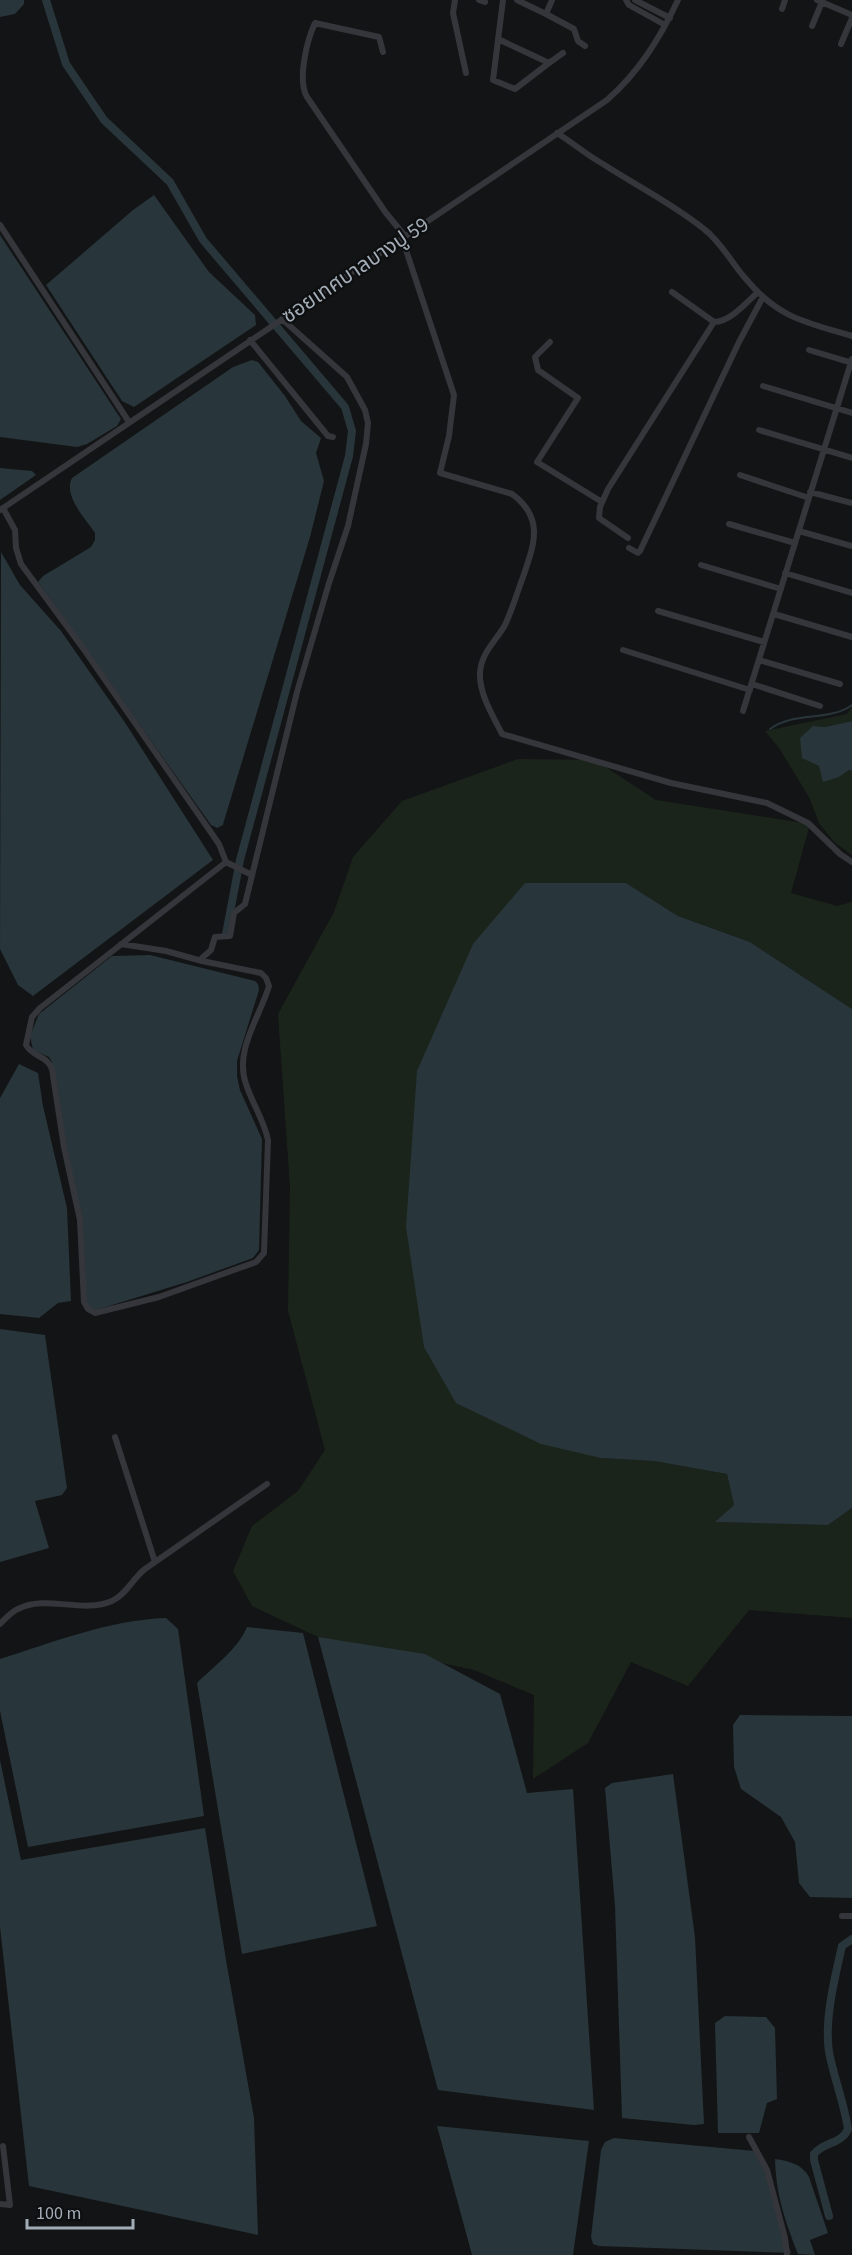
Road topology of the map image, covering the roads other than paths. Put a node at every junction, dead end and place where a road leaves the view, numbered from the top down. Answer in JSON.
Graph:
{"nodes":[{"id":1,"x":455,"y":0,"type":"edge"},
{"id":2,"x":503,"y":0,"type":"edge"},
{"id":3,"x":517,"y":0,"type":"edge"},
{"id":4,"x":552,"y":0,"type":"edge"},
{"id":5,"x":678,"y":0,"type":"edge"},
{"id":6,"x":785,"y":0,"type":"edge"},
{"id":7,"x":630,"y":1,"type":"edge"},
{"id":8,"x":820,"y":1,"type":"edge"},
{"id":9,"x":782,"y":9,"type":"dead end"},
{"id":10,"x":546,"y":14,"type":"junction"},
{"id":11,"x":852,"y":16,"type":"edge"},
{"id":12,"x":670,"y":18,"type":"junction"},
{"id":13,"x":665,"y":25,"type":"junction"},
{"id":14,"x":812,"y":26,"type":"dead end"},
{"id":15,"x":498,"y":39,"type":"junction"},
{"id":16,"x":841,"y":44,"type":"dead end"},
{"id":17,"x":585,"y":46,"type":"dead end"},
{"id":18,"x":383,"y":52,"type":"dead end"},
{"id":19,"x":563,"y":53,"type":"dead end"},
{"id":20,"x":549,"y":63,"type":"junction"},
{"id":21,"x":466,"y":73,"type":"dead end"},
{"id":22,"x":558,"y":133,"type":"junction"},
{"id":23,"x":0,"y":225,"type":"edge"},
{"id":24,"x":403,"y":237,"type":"junction"},
{"id":25,"x":672,"y":292,"type":"dead end"},
{"id":26,"x":760,"y":294,"type":"junction"},
{"id":27,"x":280,"y":320,"type":"junction"},
{"id":28,"x":714,"y":322,"type":"junction"},
{"id":29,"x":852,"y":336,"type":"edge"},
{"id":30,"x":250,"y":340,"type":"junction"},
{"id":31,"x":550,"y":342,"type":"dead end"},
{"id":32,"x":809,"y":350,"type":"dead end"},
{"id":33,"x":852,"y":362,"type":"edge"},
{"id":34,"x":763,"y":386,"type":"dead end"},
{"id":35,"x":837,"y":408,"type":"junction"},
{"id":36,"x":852,"y":413,"type":"edge"},
{"id":37,"x":129,"y":422,"type":"junction"},
{"id":38,"x":759,"y":430,"type":"dead end"},
{"id":39,"x":333,"y":437,"type":"dead end"},
{"id":40,"x":822,"y":450,"type":"junction"},
{"id":41,"x":852,"y":458,"type":"edge"},
{"id":42,"x":740,"y":475,"type":"dead end"},
{"id":43,"x":810,"y":495,"type":"junction"},
{"id":44,"x":602,"y":502,"type":"junction"},
{"id":45,"x":852,"y":503,"type":"edge"},
{"id":46,"x":2,"y":509,"type":"edge"},
{"id":47,"x":729,"y":524,"type":"dead end"},
{"id":48,"x":799,"y":531,"type":"junction"},
{"id":49,"x":628,"y":538,"type":"dead end"},
{"id":50,"x":795,"y":543,"type":"junction"},
{"id":51,"x":852,"y":546,"type":"edge"},
{"id":52,"x":628,"y":548,"type":"dead end"},
{"id":53,"x":701,"y":565,"type":"dead end"},
{"id":54,"x":785,"y":573,"type":"junction"},
{"id":55,"x":781,"y":589,"type":"junction"},
{"id":56,"x":852,"y":593,"type":"edge"},
{"id":57,"x":658,"y":611,"type":"dead end"},
{"id":58,"x":774,"y":614,"type":"junction"},
{"id":59,"x":852,"y":637,"type":"edge"},
{"id":60,"x":764,"y":642,"type":"junction"},
{"id":61,"x":623,"y":650,"type":"dead end"},
{"id":62,"x":759,"y":660,"type":"junction"},
{"id":63,"x":840,"y":684,"type":"dead end"},
{"id":64,"x":751,"y":687,"type":"junction"},
{"id":65,"x":820,"y":706,"type":"dead end"},
{"id":66,"x":743,"y":711,"type":"dead end"},
{"id":67,"x":226,"y":862,"type":"junction"},
{"id":68,"x":852,"y":862,"type":"edge"},
{"id":69,"x":252,"y":875,"type":"junction"},
{"id":70,"x":121,"y":944,"type":"junction"},
{"id":71,"x":202,"y":961,"type":"junction"},
{"id":72,"x":115,"y":1437,"type":"dead end"},
{"id":73,"x":267,"y":1484,"type":"dead end"},
{"id":74,"x":155,"y":1562,"type":"junction"},
{"id":75,"x":0,"y":1624,"type":"edge"},
{"id":76,"x":842,"y":1916,"type":"dead end"},
{"id":77,"x":852,"y":1916,"type":"edge"},
{"id":78,"x":748,"y":2137,"type":"dead end"},
{"id":79,"x":3,"y":2146,"type":"dead end"},
{"id":80,"x":0,"y":2204,"type":"edge"},
{"id":81,"x":787,"y":2255,"type":"edge"}],
"edges":[{"from":1,"to":21,"type":"street"},
{"from":2,"to":15,"type":"street"},
{"from":3,"to":10,"type":"street"},
{"from":4,"to":10,"type":"street"},
{"from":5,"to":12,"type":"street","name":"ซอยเทศบาลบางปู 59"},
{"from":6,"to":9,"type":"street"},
{"from":7,"to":12,"type":"street"},
{"from":7,"to":13,"type":"street"},
{"from":8,"to":11,"type":"street"},
{"from":8,"to":14,"type":"street"},
{"from":10,"to":17,"type":"street"},
{"from":11,"to":16,"type":"street"},
{"from":12,"to":13,"type":"street","name":"ซอยเทศบาลบางปู 59"},
{"from":13,"to":22,"type":"street","name":"ซอยเทศบาลบางปู 59"},
{"from":15,"to":20,"type":"street"},
{"from":15,"to":20,"type":"street"},
{"from":18,"to":24,"type":"street"},
{"from":19,"to":20,"type":"street"},
{"from":22,"to":24,"type":"street","name":"ซอยเทศบาลบางปู 59"},
{"from":22,"to":26,"type":"street"},
{"from":23,"to":37,"type":"street"},
{"from":24,"to":27,"type":"street","name":"ซอยเทศบาลบางปู 59"},
{"from":24,"to":68,"type":"street"},
{"from":25,"to":28,"type":"street"},
{"from":26,"to":28,"type":"street"},
{"from":26,"to":29,"type":"street"},
{"from":26,"to":52,"type":"street"},
{"from":27,"to":30,"type":"street","name":"ซอยเทศบาลบางปู 59"},
{"from":27,"to":69,"type":"street"},
{"from":28,"to":44,"type":"street"},
{"from":30,"to":37,"type":"street","name":"ซอยเทศบาลบางปู 59"},
{"from":30,"to":39,"type":"street"},
{"from":31,"to":44,"type":"street"},
{"from":32,"to":33,"type":"street"},
{"from":33,"to":35,"type":"street"},
{"from":34,"to":35,"type":"street"},
{"from":35,"to":36,"type":"street"},
{"from":35,"to":40,"type":"street"},
{"from":37,"to":46,"type":"street","name":"ซอยเทศบาลบางปู 59"},
{"from":38,"to":40,"type":"street"},
{"from":40,"to":41,"type":"street"},
{"from":40,"to":43,"type":"street"},
{"from":42,"to":43,"type":"street"},
{"from":43,"to":45,"type":"street"},
{"from":43,"to":48,"type":"street"},
{"from":44,"to":49,"type":"street"},
{"from":46,"to":67,"type":"street"},
{"from":47,"to":50,"type":"street"},
{"from":48,"to":50,"type":"street"},
{"from":48,"to":51,"type":"street"},
{"from":50,"to":54,"type":"street"},
{"from":53,"to":55,"type":"street"},
{"from":54,"to":55,"type":"street"},
{"from":54,"to":56,"type":"street"},
{"from":55,"to":58,"type":"street"},
{"from":57,"to":60,"type":"street"},
{"from":58,"to":59,"type":"street"},
{"from":58,"to":60,"type":"street"},
{"from":60,"to":62,"type":"street"},
{"from":61,"to":64,"type":"street"},
{"from":62,"to":63,"type":"street"},
{"from":62,"to":64,"type":"street"},
{"from":64,"to":65,"type":"street"},
{"from":64,"to":66,"type":"street"},
{"from":67,"to":69,"type":"street"},
{"from":67,"to":70,"type":"street"},
{"from":69,"to":71,"type":"street"},
{"from":70,"to":71,"type":"street"},
{"from":70,"to":71,"type":"street"},
{"from":72,"to":74,"type":"street"},
{"from":73,"to":74,"type":"street"},
{"from":74,"to":75,"type":"street"},
{"from":76,"to":77,"type":"street"},
{"from":78,"to":81,"type":"street"},
{"from":79,"to":80,"type":"street"}]}
